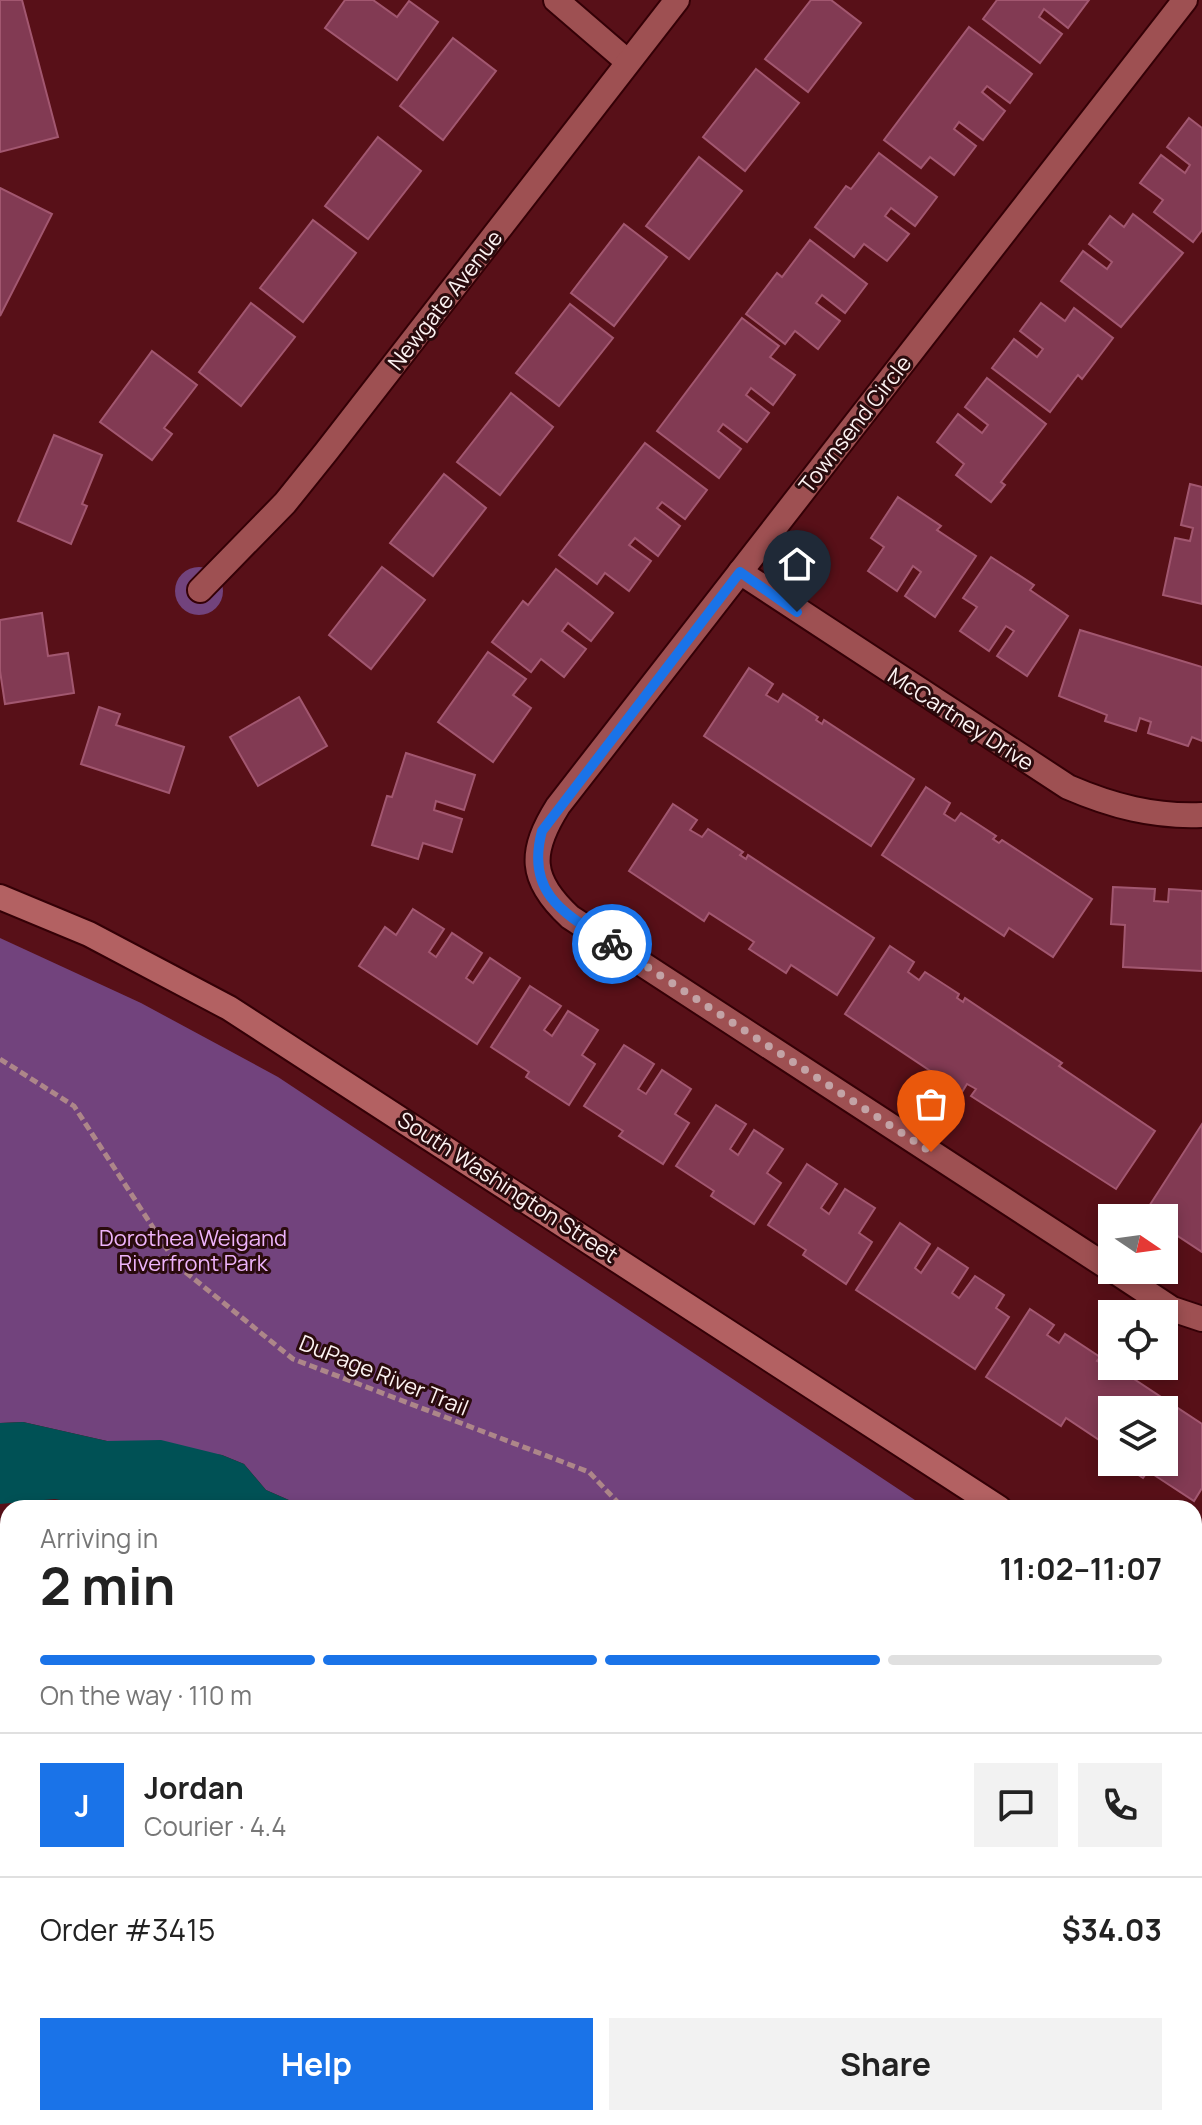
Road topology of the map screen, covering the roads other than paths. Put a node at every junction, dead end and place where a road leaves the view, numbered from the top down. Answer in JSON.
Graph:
{"nodes":[{"id":1,"x":556,"y":0,"type":"edge"},
{"id":2,"x":677,"y":0,"type":"edge"},
{"id":3,"x":1185,"y":0,"type":"edge"},
{"id":4,"x":628,"y":62,"type":"junction"},
{"id":5,"x":740,"y":572,"type":"junction"},
{"id":6,"x":200,"y":590,"type":"dead end"},
{"id":7,"x":1202,"y":815,"type":"edge"},
{"id":8,"x":0,"y":897,"type":"edge"},
{"id":9,"x":1098,"y":1261,"type":"edge"},
{"id":10,"x":1134,"y":1284,"type":"edge"},
{"id":11,"x":1202,"y":1319,"type":"edge"},
{"id":12,"x":987,"y":1500,"type":"edge"}],
"edges":[{"from":1,"to":4,"type":"street"},
{"from":2,"to":4,"type":"street","name":"Newgate Avenue"},
{"from":3,"to":5,"type":"street","name":"Townsend Circle"},
{"from":4,"to":6,"type":"street","name":"Newgate Avenue"},
{"from":5,"to":7,"type":"street","name":"McCartney Drive"},
{"from":5,"to":9,"type":"street","name":"Townsend Circle"},
{"from":8,"to":12,"type":"main road","name":"South Washington Street"},
{"from":10,"to":11,"type":"street","name":"Townsend Circle"}]}
